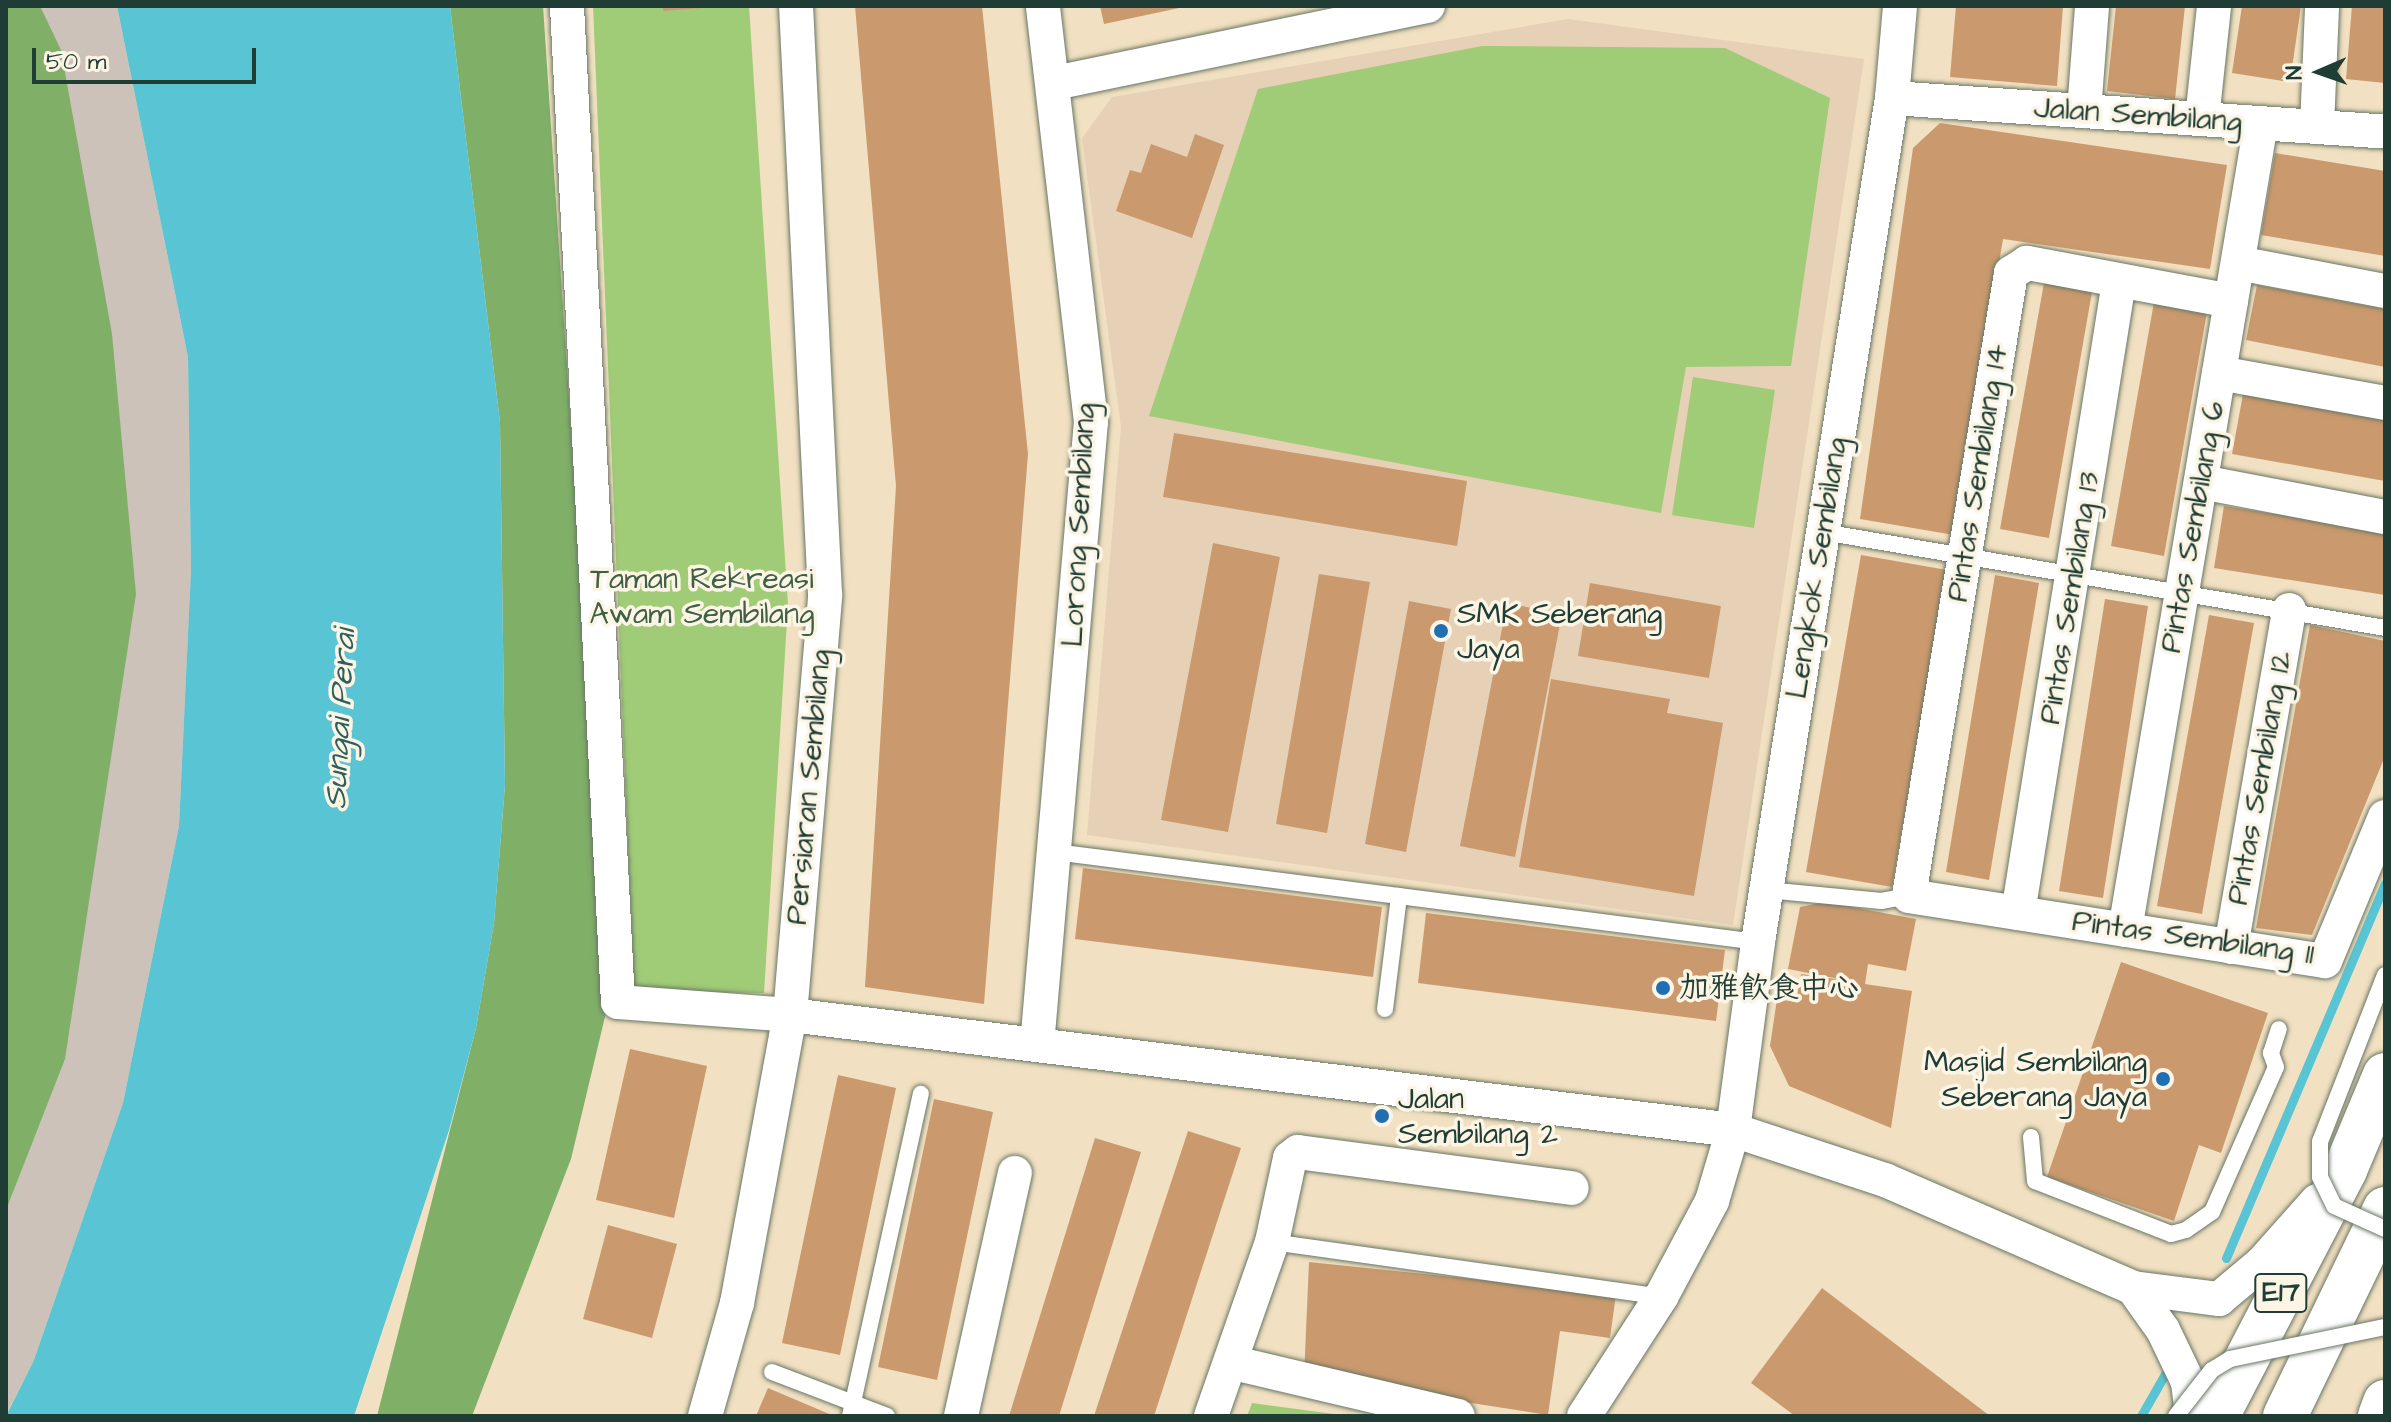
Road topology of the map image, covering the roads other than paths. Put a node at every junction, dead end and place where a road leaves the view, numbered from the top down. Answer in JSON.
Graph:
{"nodes":[{"id":1,"x":567,"y":6,"type":"edge"},
{"id":2,"x":796,"y":6,"type":"edge"},
{"id":3,"x":1043,"y":6,"type":"edge"},
{"id":4,"x":1428,"y":6,"type":"edge"},
{"id":5,"x":1900,"y":6,"type":"edge"},
{"id":6,"x":2092,"y":6,"type":"edge"},
{"id":7,"x":2214,"y":6,"type":"edge"},
{"id":8,"x":2322,"y":6,"type":"edge"},
{"id":9,"x":1055,"y":83,"type":"junction"},
{"id":10,"x":1892,"y":98,"type":"junction"},
{"id":11,"x":2084,"y":111,"type":"junction"},
{"id":12,"x":2202,"y":119,"type":"junction"},
{"id":13,"x":2261,"y":123,"type":"junction"},
{"id":14,"x":2317,"y":127,"type":"junction"},
{"id":15,"x":2385,"y":132,"type":"edge"},
{"id":16,"x":2238,"y":263,"type":"junction"},
{"id":17,"x":2119,"y":282,"type":"junction"},
{"id":18,"x":2385,"y":291,"type":"edge"},
{"id":19,"x":2231,"y":301,"type":"junction"},
{"id":20,"x":2219,"y":373,"type":"junction"},
{"id":21,"x":2385,"y":403,"type":"edge"},
{"id":22,"x":2201,"y":482,"type":"junction"},
{"id":23,"x":2385,"y":517,"type":"edge"},
{"id":24,"x":1823,"y":532,"type":"junction"},
{"id":25,"x":1965,"y":553,"type":"junction"},
{"id":26,"x":2075,"y":571,"type":"junction"},
{"id":27,"x":2183,"y":591,"type":"junction"},
{"id":28,"x":2289,"y":610,"type":"junction"},
{"id":29,"x":2385,"y":628,"type":"edge"},
{"id":30,"x":2385,"y":817,"type":"edge"},
{"id":31,"x":1055,"y":852,"type":"junction"},
{"id":32,"x":1767,"y":890,"type":"junction"},
{"id":33,"x":1399,"y":896,"type":"junction"},
{"id":34,"x":1909,"y":896,"type":"junction"},
{"id":35,"x":2018,"y":913,"type":"junction"},
{"id":36,"x":2125,"y":930,"type":"junction"},
{"id":37,"x":1758,"y":942,"type":"junction"},
{"id":38,"x":2231,"y":947,"type":"junction"},
{"id":39,"x":2385,"y":975,"type":"edge"},
{"id":40,"x":1385,"y":1009,"type":"dead end"},
{"id":41,"x":790,"y":1015,"type":"junction"},
{"id":42,"x":2279,"y":1029,"type":"dead end"},
{"id":43,"x":1037,"y":1045,"type":"junction"},
{"id":44,"x":2385,"y":1075,"type":"edge"},
{"id":45,"x":921,"y":1094,"type":"dead end"},
{"id":46,"x":1733,"y":1130,"type":"junction"},
{"id":47,"x":2031,"y":1137,"type":"dead end"},
{"id":48,"x":2345,"y":1170,"type":"junction"},
{"id":49,"x":1015,"y":1173,"type":"dead end"},
{"id":50,"x":1572,"y":1188,"type":"dead end"},
{"id":51,"x":2385,"y":1209,"type":"edge"},
{"id":52,"x":2385,"y":1229,"type":"edge"},
{"id":53,"x":1272,"y":1242,"type":"junction"},
{"id":54,"x":2133,"y":1288,"type":"junction"},
{"id":55,"x":1661,"y":1297,"type":"junction"},
{"id":56,"x":2385,"y":1327,"type":"edge"},
{"id":57,"x":1234,"y":1363,"type":"junction"},
{"id":58,"x":772,"y":1372,"type":"dead end"},
{"id":59,"x":2385,"y":1402,"type":"edge"},
{"id":60,"x":852,"y":1411,"type":"edge"},
{"id":61,"x":705,"y":1416,"type":"edge"},
{"id":62,"x":887,"y":1416,"type":"edge"},
{"id":63,"x":961,"y":1416,"type":"edge"},
{"id":64,"x":1211,"y":1416,"type":"edge"},
{"id":65,"x":1458,"y":1416,"type":"edge"},
{"id":66,"x":1584,"y":1416,"type":"edge"},
{"id":67,"x":2176,"y":1416,"type":"edge"},
{"id":68,"x":2192,"y":1416,"type":"edge"},
{"id":69,"x":2217,"y":1416,"type":"edge"},
{"id":70,"x":2285,"y":1416,"type":"edge"},
{"id":71,"x":2380,"y":1416,"type":"edge"}],
"edges":[{"from":1,"to":41,"type":"street"},
{"from":2,"to":41,"type":"street","name":"Persiaran Sembilang"},
{"from":3,"to":9,"type":"street","name":"Lorong Sembilang"},
{"from":4,"to":9,"type":"street"},
{"from":5,"to":10,"type":"street","name":"Lengkok Sembilang"},
{"from":6,"to":11,"type":"street"},
{"from":7,"to":12,"type":"street"},
{"from":8,"to":14,"type":"street"},
{"from":9,"to":31,"type":"street","name":"Lorong Sembilang"},
{"from":10,"to":11,"type":"street","name":"Jalan Sembilang"},
{"from":10,"to":24,"type":"street","name":"Lengkok Sembilang"},
{"from":11,"to":12,"type":"street","name":"Jalan Sembilang"},
{"from":12,"to":13,"type":"street","name":"Jalan Sembilang"},
{"from":13,"to":14,"type":"street","name":"Jalan Sembilang"},
{"from":13,"to":16,"type":"street","name":"Pintas Sembilang 6"},
{"from":14,"to":15,"type":"street","name":"Jalan Sembilang"},
{"from":16,"to":18,"type":"street"},
{"from":16,"to":19,"type":"street","name":"Pintas Sembilang 6"},
{"from":17,"to":19,"type":"street","name":"Pintas Sembilang 14"},
{"from":17,"to":25,"type":"street","name":"Pintas Sembilang 14"},
{"from":17,"to":26,"type":"street","name":"Pintas Sembilang 13"},
{"from":19,"to":20,"type":"street","name":"Pintas Sembilang 6"},
{"from":20,"to":21,"type":"street"},
{"from":20,"to":22,"type":"street","name":"Pintas Sembilang 6"},
{"from":22,"to":23,"type":"street"},
{"from":22,"to":27,"type":"street","name":"Pintas Sembilang 6"},
{"from":24,"to":25,"type":"lane"},
{"from":24,"to":32,"type":"street","name":"Lengkok Sembilang"},
{"from":25,"to":26,"type":"lane"},
{"from":25,"to":34,"type":"street","name":"Pintas Sembilang 14"},
{"from":26,"to":27,"type":"lane"},
{"from":26,"to":35,"type":"street","name":"Pintas Sembilang 13"},
{"from":27,"to":28,"type":"lane"},
{"from":27,"to":36,"type":"street","name":"Pintas Sembilang 6"},
{"from":28,"to":29,"type":"lane"},
{"from":28,"to":38,"type":"street","name":"Pintas Sembilang 12"},
{"from":30,"to":38,"type":"street","name":"Pintas Sembilang 11"},
{"from":31,"to":33,"type":"lane"},
{"from":31,"to":43,"type":"street","name":"Lorong Sembilang"},
{"from":32,"to":34,"type":"lane"},
{"from":32,"to":37,"type":"street","name":"Lengkok Sembilang"},
{"from":33,"to":37,"type":"lane"},
{"from":33,"to":40,"type":"lane"},
{"from":34,"to":35,"type":"street","name":"Pintas Sembilang 11"},
{"from":35,"to":36,"type":"street","name":"Pintas Sembilang 11"},
{"from":36,"to":38,"type":"street","name":"Pintas Sembilang 11"},
{"from":37,"to":46,"type":"street","name":"Lengkok Sembilang"},
{"from":39,"to":52,"type":"lane","bridge":true},
{"from":41,"to":43,"type":"street"},
{"from":41,"to":61,"type":"street","name":"Persiaran Sembilang"},
{"from":42,"to":47,"type":"lane"},
{"from":43,"to":46,"type":"street"},
{"from":44,"to":48,"type":"main road","number":"E17"},
{"from":45,"to":60,"type":"lane"},
{"from":46,"to":54,"type":"street"},
{"from":46,"to":55,"type":"street","name":"Lengkok Sembilang"},
{"from":48,"to":54,"type":"street"},
{"from":48,"to":69,"type":"main road","number":"E17"},
{"from":49,"to":63,"type":"street"},
{"from":50,"to":53,"type":"street"},
{"from":51,"to":70,"type":"main road","number":"E17"},
{"from":53,"to":55,"type":"lane"},
{"from":53,"to":57,"type":"street"},
{"from":54,"to":68,"type":"street"},
{"from":55,"to":66,"type":"street","name":"Lengkok Sembilang"},
{"from":56,"to":67,"type":"lane","bridge":true},
{"from":57,"to":64,"type":"street"},
{"from":57,"to":65,"type":"street"},
{"from":58,"to":60,"type":"lane"},
{"from":59,"to":71,"type":"main road"},
{"from":60,"to":62,"type":"lane"}]}
